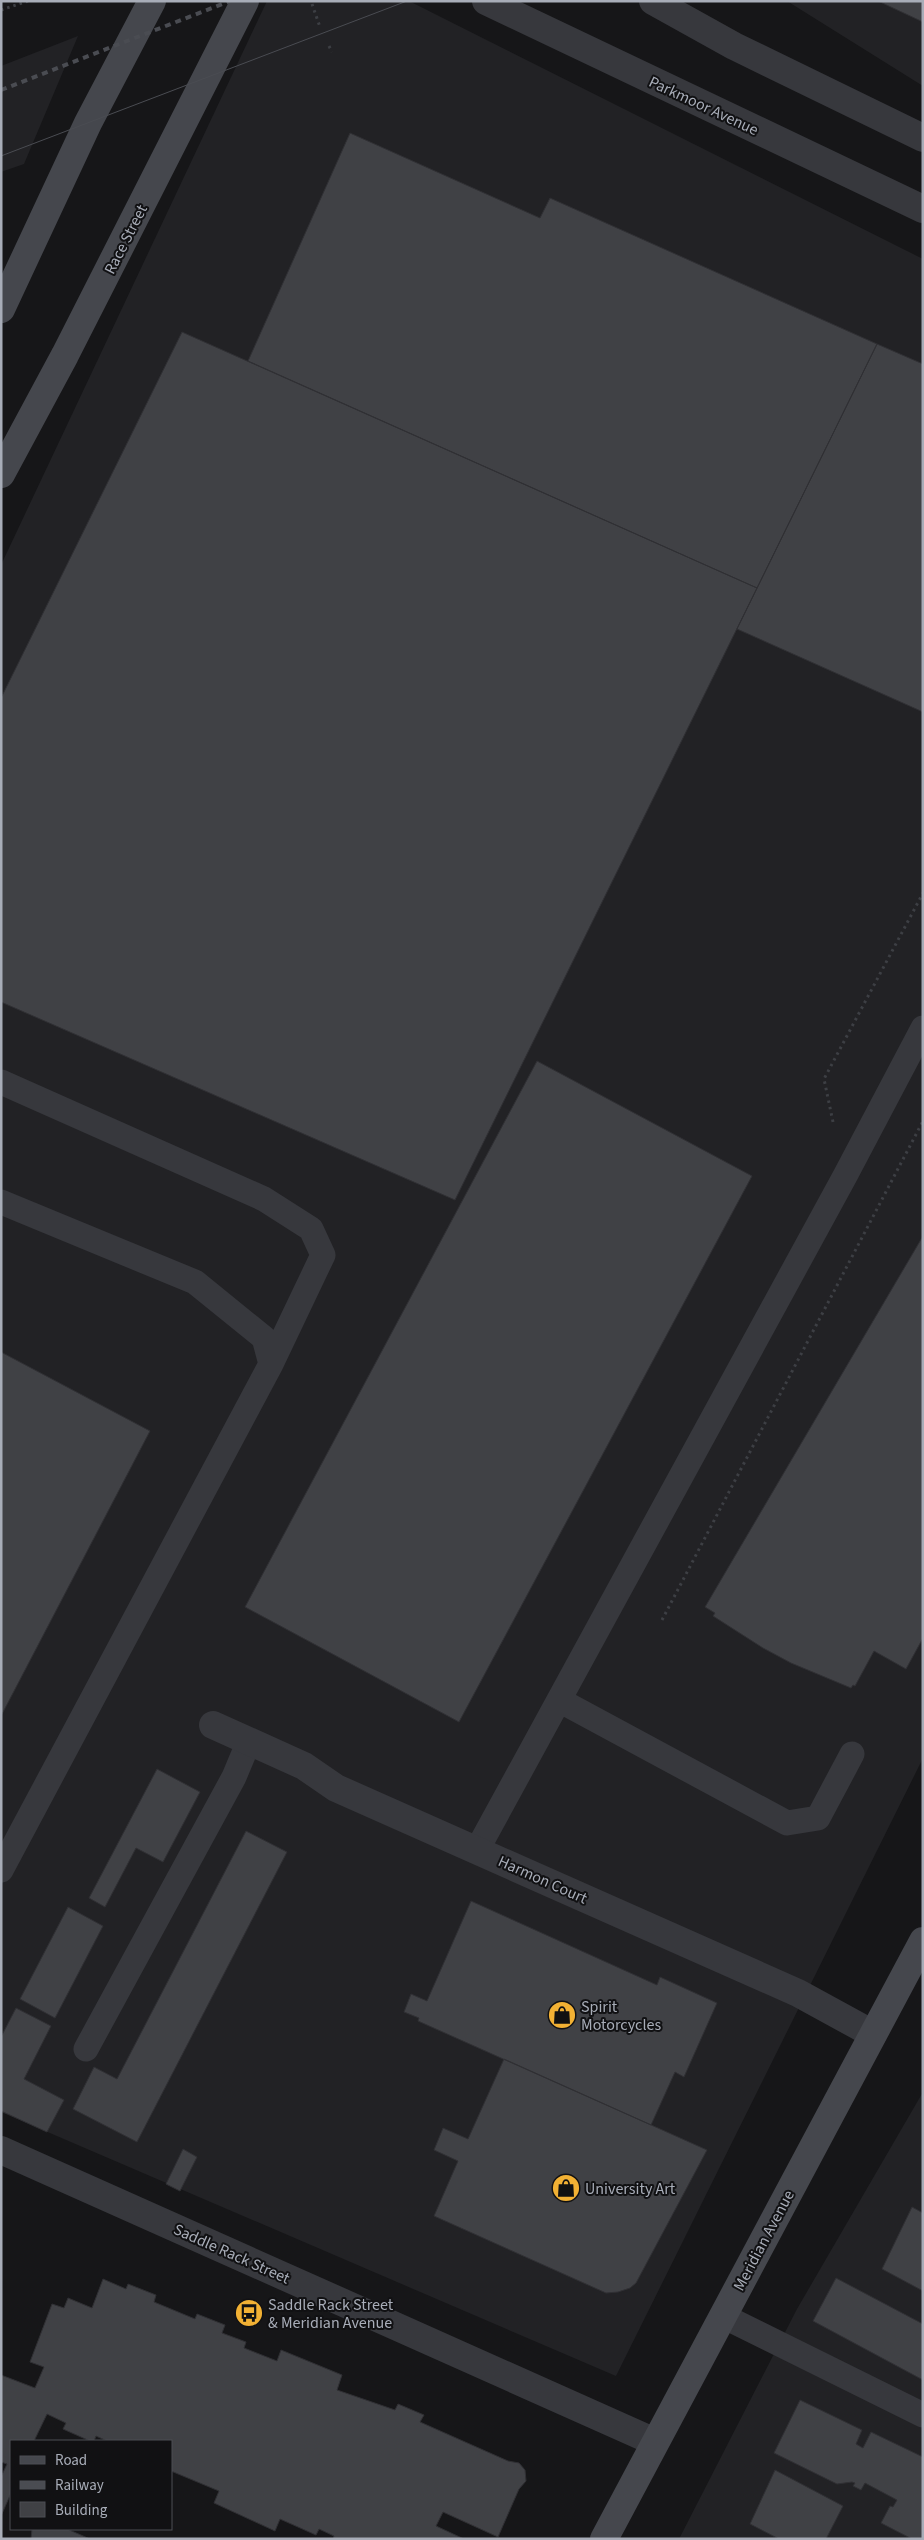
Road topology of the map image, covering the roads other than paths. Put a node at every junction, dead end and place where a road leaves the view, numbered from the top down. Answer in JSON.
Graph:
{"nodes":[{"id":1,"x":152,"y":1,"type":"edge"},
{"id":2,"x":246,"y":1,"type":"edge"},
{"id":3,"x":486,"y":1,"type":"edge"},
{"id":4,"x":653,"y":1,"type":"edge"},
{"id":5,"x":923,"y":138,"type":"edge"},
{"id":6,"x":923,"y":209,"type":"edge"},
{"id":7,"x":1,"y":308,"type":"edge"},
{"id":8,"x":1,"y":474,"type":"edge"},
{"id":9,"x":923,"y":1028,"type":"edge"},
{"id":10,"x":1,"y":1082,"type":"edge"},
{"id":11,"x":1,"y":1202,"type":"edge"},
{"id":12,"x":271,"y":1364,"type":"junction"},
{"id":13,"x":559,"y":1700,"type":"junction"},
{"id":14,"x":213,"y":1725,"type":"dead end"},
{"id":15,"x":249,"y":1741,"type":"junction"},
{"id":16,"x":852,"y":1754,"type":"dead end"},
{"id":17,"x":477,"y":1850,"type":"junction"},
{"id":18,"x":1,"y":1870,"type":"edge"},
{"id":19,"x":923,"y":1941,"type":"edge"},
{"id":20,"x":873,"y":2034,"type":"junction"},
{"id":21,"x":86,"y":2049,"type":"dead end"},
{"id":22,"x":1,"y":2150,"type":"edge"},
{"id":23,"x":723,"y":2316,"type":"junction"},
{"id":24,"x":923,"y":2415,"type":"edge"},
{"id":25,"x":655,"y":2442,"type":"junction"},
{"id":26,"x":604,"y":2539,"type":"edge"}],
"edges":[{"from":1,"to":7,"type":"main road"},
{"from":2,"to":8,"type":"main road","name":"Race Street"},
{"from":3,"to":6,"type":"street","name":"Parkmoor Avenue"},
{"from":4,"to":5,"type":"street"},
{"from":9,"to":13,"type":"lane"},
{"from":10,"to":12,"type":"lane"},
{"from":11,"to":12,"type":"lane"},
{"from":12,"to":18,"type":"lane"},
{"from":13,"to":16,"type":"lane"},
{"from":13,"to":17,"type":"lane"},
{"from":14,"to":15,"type":"street","name":"Harmon Court"},
{"from":15,"to":17,"type":"street","name":"Harmon Court"},
{"from":15,"to":21,"type":"lane"},
{"from":17,"to":20,"type":"street","name":"Harmon Court"},
{"from":19,"to":20,"type":"main road","name":"Meridian Avenue"},
{"from":20,"to":23,"type":"main road","name":"Meridian Avenue"},
{"from":22,"to":25,"type":"street","name":"Saddle Rack Street"},
{"from":23,"to":24,"type":"lane"},
{"from":23,"to":25,"type":"main road","name":"Meridian Avenue"},
{"from":25,"to":26,"type":"main road","name":"Meridian Avenue"}]}
